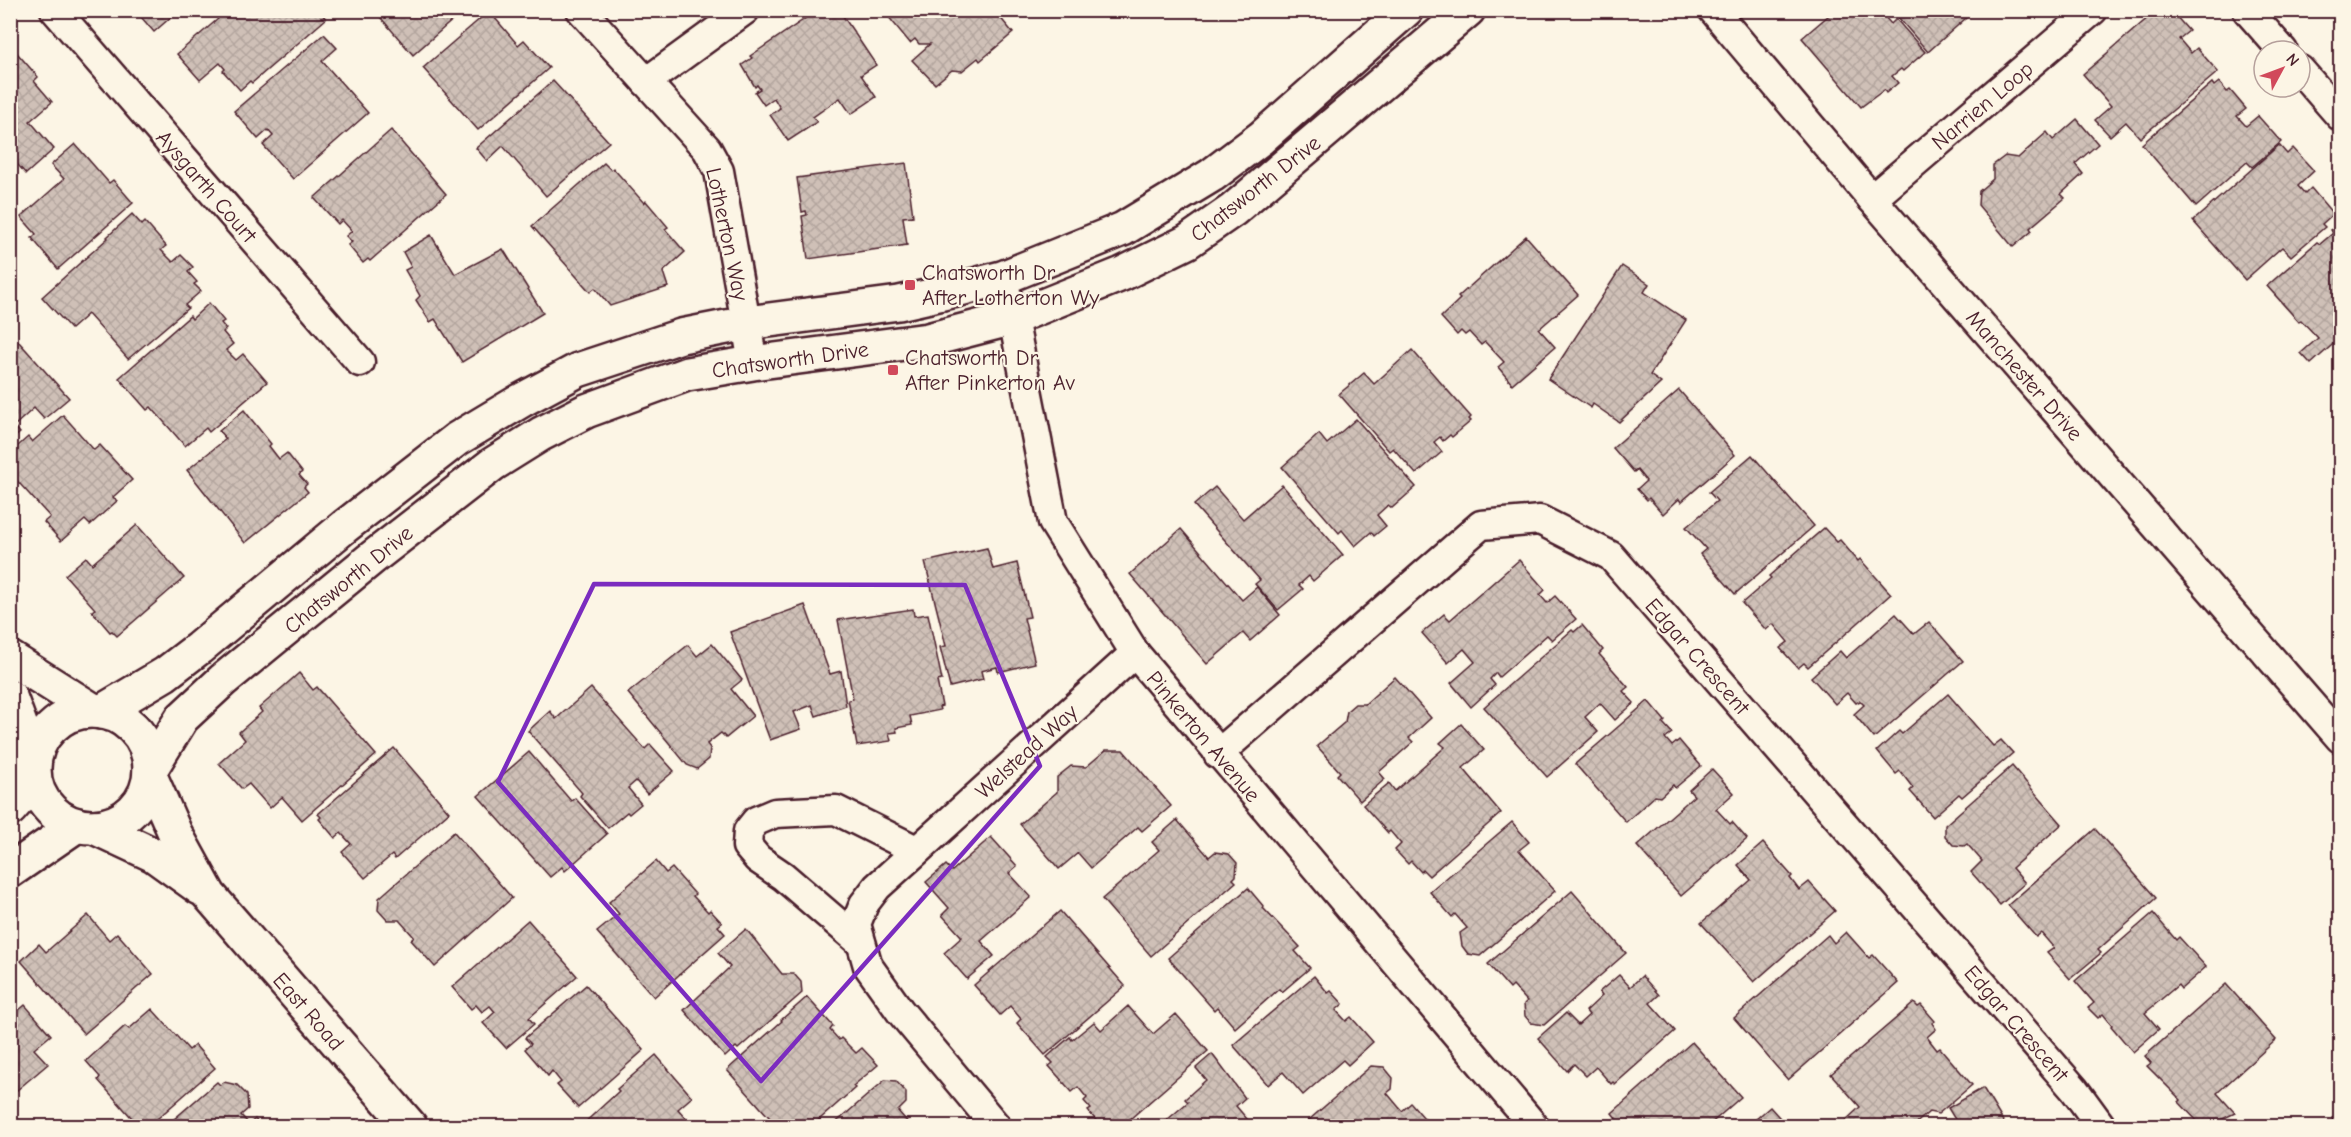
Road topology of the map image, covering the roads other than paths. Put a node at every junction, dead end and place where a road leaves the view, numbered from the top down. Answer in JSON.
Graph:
{"nodes":[{"id":1,"x":55,"y":10,"type":"edge"},
{"id":2,"x":581,"y":10,"type":"edge"},
{"id":3,"x":745,"y":10,"type":"edge"},
{"id":4,"x":1406,"y":10,"type":"edge"},
{"id":5,"x":1468,"y":10,"type":"edge"},
{"id":6,"x":1713,"y":10,"type":"edge"},
{"id":7,"x":2093,"y":10,"type":"edge"},
{"id":8,"x":2247,"y":10,"type":"edge"},
{"id":9,"x":2272,"y":39,"type":"edge"},
{"id":10,"x":646,"y":82,"type":"junction"},
{"id":11,"x":2312,"y":84,"type":"edge"},
{"id":12,"x":2340,"y":116,"type":"edge"},
{"id":13,"x":1872,"y":199,"type":"junction"},
{"id":14,"x":1002,"y":278,"type":"junction"},
{"id":15,"x":1013,"y":318,"type":"junction"},
{"id":16,"x":747,"y":323,"type":"junction"},
{"id":17,"x":360,"y":362,"type":"dead end"},
{"id":18,"x":753,"y":363,"type":"junction"},
{"id":19,"x":344,"y":527,"type":"junction"},
{"id":20,"x":372,"y":558,"type":"junction"},
{"id":21,"x":1135,"y":653,"type":"junction"},
{"id":22,"x":10,"y":658,"type":"edge"},
{"id":23,"x":10,"y":697,"type":"edge"},
{"id":24,"x":98,"y":712,"type":"junction"},
{"id":25,"x":2340,"y":738,"type":"edge"},
{"id":26,"x":1218,"y":754,"type":"junction"},
{"id":27,"x":34,"y":772,"type":"junction"},
{"id":28,"x":150,"y":773,"type":"junction"},
{"id":29,"x":10,"y":809,"type":"edge"},
{"id":30,"x":85,"y":826,"type":"junction"},
{"id":31,"x":916,"y":850,"type":"junction"},
{"id":32,"x":10,"y":871,"type":"edge"},
{"id":33,"x":209,"y":895,"type":"junction"},
{"id":34,"x":861,"y":943,"type":"junction"},
{"id":35,"x":410,"y":1126,"type":"edge"},
{"id":36,"x":996,"y":1126,"type":"edge"},
{"id":37,"x":1534,"y":1126,"type":"edge"},
{"id":38,"x":2101,"y":1126,"type":"edge"}],
"edges":[{"from":1,"to":17,"type":"street","name":"Aysgarth Court"},
{"from":2,"to":10,"type":"street","name":"Lotherton Way"},
{"from":3,"to":10,"type":"street"},
{"from":4,"to":14,"type":"street","name":"Chatsworth Drive"},
{"from":5,"to":15,"type":"street","name":"Chatsworth Drive"},
{"from":6,"to":13,"type":"street","name":"Manchester Drive"},
{"from":7,"to":13,"type":"street","name":"Narrien Loop"},
{"from":8,"to":9,"type":"street"},
{"from":10,"to":16,"type":"street","name":"Lotherton Way"},
{"from":11,"to":12,"type":"street"},
{"from":13,"to":25,"type":"street","name":"Manchester Drive"},
{"from":14,"to":15,"type":"street","name":"Pinkerton Avenue"},
{"from":14,"to":16,"type":"street","name":"Chatsworth Drive"},
{"from":15,"to":18,"type":"street","name":"Chatsworth Drive"},
{"from":15,"to":21,"type":"street","name":"Pinkerton Avenue"},
{"from":16,"to":18,"type":"street","name":"Lotherton Way"},
{"from":16,"to":19,"type":"street","name":"Chatsworth Drive"},
{"from":18,"to":20,"type":"street","name":"Chatsworth Drive"},
{"from":19,"to":20,"type":"street"},
{"from":19,"to":24,"type":"street","name":"Chatsworth Drive"},
{"from":20,"to":28,"type":"street","name":"Chatsworth Drive"},
{"from":21,"to":26,"type":"street","name":"Pinkerton Avenue"},
{"from":21,"to":31,"type":"street","name":"Welstead Way"},
{"from":22,"to":24,"type":"street"},
{"from":23,"to":27,"type":"street"},
{"from":24,"to":27,"type":"street"},
{"from":24,"to":28,"type":"street"},
{"from":26,"to":37,"type":"street","name":"Pinkerton Avenue"},
{"from":26,"to":38,"type":"street","name":"Edgar Crescent"},
{"from":27,"to":29,"type":"street"},
{"from":27,"to":30,"type":"street"},
{"from":28,"to":30,"type":"street"},
{"from":28,"to":33,"type":"street","name":"East Road"},
{"from":30,"to":32,"type":"street"},
{"from":30,"to":33,"type":"street","name":"East Road"},
{"from":31,"to":34,"type":"street","name":"Welstead Way"},
{"from":31,"to":34,"type":"street","name":"Welstead Way"},
{"from":33,"to":35,"type":"street","name":"East Road"},
{"from":34,"to":36,"type":"street","name":"Welstead Way"}]}
